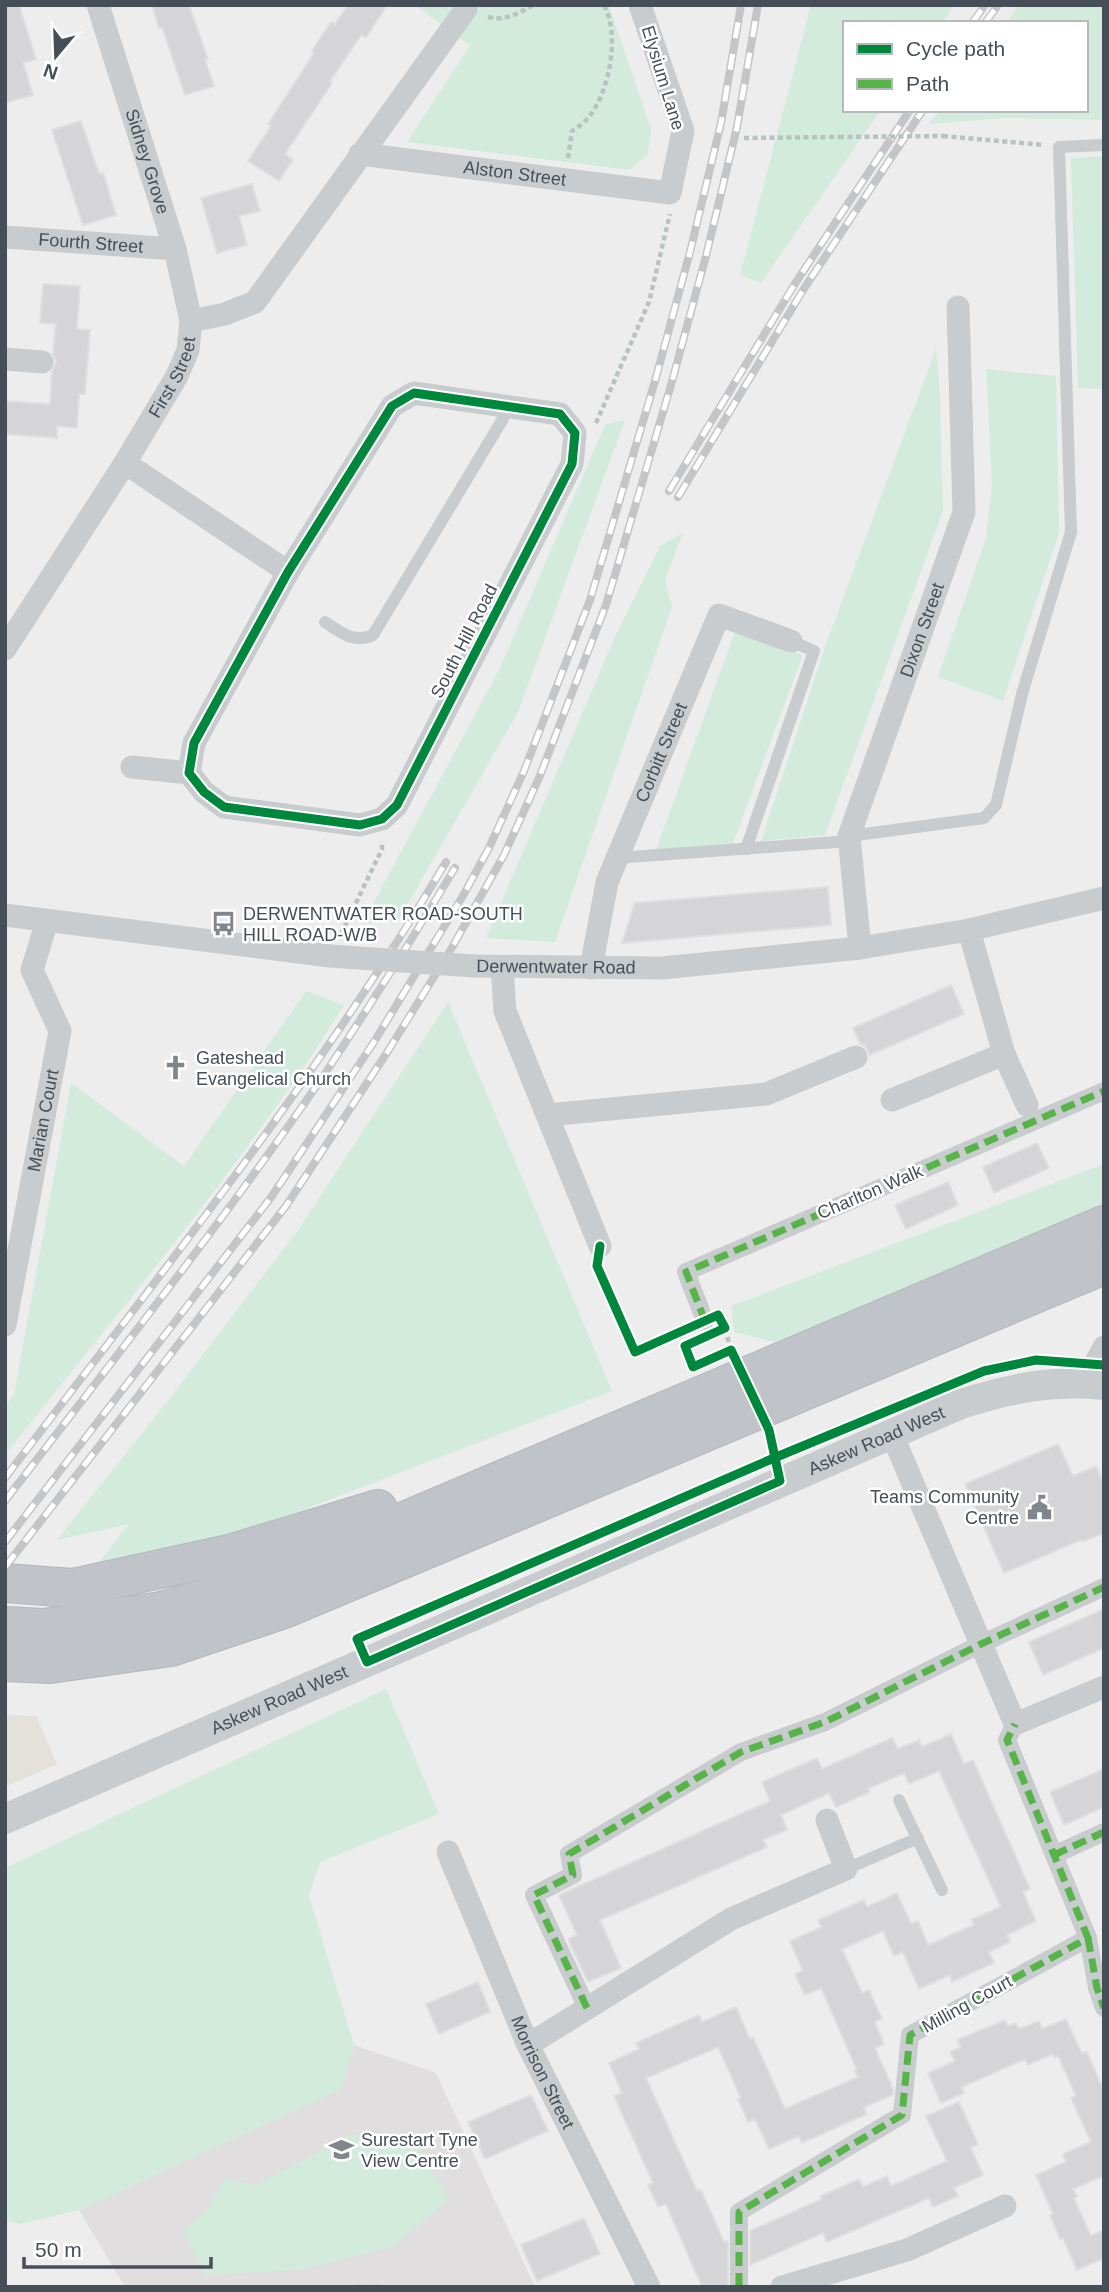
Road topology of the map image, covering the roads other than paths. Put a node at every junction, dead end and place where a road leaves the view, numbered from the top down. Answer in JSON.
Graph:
{"nodes":[{"id":1,"x":98,"y":5,"type":"edge"},
{"id":2,"x":639,"y":5,"type":"edge"},
{"id":3,"x":466,"y":9,"type":"road end"},
{"id":4,"x":1104,"y":145,"type":"edge"},
{"id":5,"x":360,"y":154,"type":"junction"},
{"id":6,"x":670,"y":193,"type":"joint"},
{"id":7,"x":5,"y":237,"type":"edge"},
{"id":8,"x":175,"y":249,"type":"junction"},
{"id":9,"x":958,"y":307,"type":"dead end"},
{"id":10,"x":191,"y":321,"type":"junction"},
{"id":11,"x":5,"y":359,"type":"edge"},
{"id":12,"x":42,"y":362,"type":"dead end"},
{"id":13,"x":510,"y":407,"type":"junction"},
{"id":14,"x":125,"y":463,"type":"junction"},
{"id":15,"x":288,"y":572,"type":"junction"},
{"id":16,"x":325,"y":622,"type":"dead end"},
{"id":17,"x":791,"y":640,"type":"joint"},
{"id":18,"x":5,"y":649,"type":"edge"},
{"id":19,"x":132,"y":767,"type":"dead end"},
{"id":20,"x":188,"y":774,"type":"junction"},
{"id":21,"x":849,"y":839,"type":"junction"},
{"id":22,"x":746,"y":849,"type":"junction"},
{"id":23,"x":616,"y":858,"type":"junction"},
{"id":24,"x":1101,"y":893,"type":"edge"},
{"id":25,"x":5,"y":915,"type":"edge"},
{"id":26,"x":47,"y":921,"type":"junction"},
{"id":27,"x":969,"y":930,"type":"junction"},
{"id":28,"x":860,"y":948,"type":"junction"},
{"id":29,"x":502,"y":968,"type":"junction"},
{"id":30,"x":591,"y":968,"type":"junction"},
{"id":31,"x":1004,"y":1054,"type":"junction"},
{"id":32,"x":856,"y":1057,"type":"dead end"},
{"id":33,"x":1104,"y":1091,"type":"edge"},
{"id":34,"x":892,"y":1100,"type":"dead end"},
{"id":35,"x":1027,"y":1105,"type":"dead end"},
{"id":36,"x":548,"y":1115,"type":"junction"},
{"id":37,"x":1104,"y":1225,"type":"edge"},
{"id":38,"x":600,"y":1246,"type":"dead end"},
{"id":39,"x":1104,"y":1265,"type":"edge"},
{"id":40,"x":5,"y":1325,"type":"edge"},
{"id":41,"x":710,"y":1327,"type":"road end"},
{"id":42,"x":1104,"y":1347,"type":"edge"},
{"id":43,"x":1095,"y":1384,"type":"edge"},
{"id":44,"x":891,"y":1433,"type":"junction"},
{"id":45,"x":573,"y":1449,"type":"junction"},
{"id":46,"x":5,"y":1583,"type":"edge"},
{"id":47,"x":1104,"y":1587,"type":"edge"},
{"id":48,"x":5,"y":1626,"type":"edge"},
{"id":49,"x":981,"y":1644,"type":"junction"},
{"id":50,"x":47,"y":1646,"type":"junction"},
{"id":51,"x":5,"y":1662,"type":"edge"},
{"id":52,"x":1104,"y":1687,"type":"edge"},
{"id":53,"x":1015,"y":1724,"type":"junction"},
{"id":54,"x":899,"y":1800,"type":"dead end"},
{"id":55,"x":5,"y":1819,"type":"edge"},
{"id":56,"x":827,"y":1820,"type":"dead end"},
{"id":57,"x":1104,"y":1832,"type":"edge"},
{"id":58,"x":918,"y":1838,"type":"junction"},
{"id":59,"x":448,"y":1852,"type":"dead end"},
{"id":60,"x":1054,"y":1855,"type":"junction"},
{"id":61,"x":846,"y":1869,"type":"junction"},
{"id":62,"x":942,"y":1890,"type":"dead end"},
{"id":63,"x":1088,"y":1938,"type":"junction"},
{"id":64,"x":587,"y":2008,"type":"junction"},
{"id":65,"x":1104,"y":2008,"type":"edge"},
{"id":66,"x":528,"y":2045,"type":"junction"},
{"id":67,"x":1005,"y":2206,"type":"dead end"},
{"id":68,"x":821,"y":2281,"type":"edge"},
{"id":69,"x":649,"y":2287,"type":"edge"},
{"id":70,"x":739,"y":2287,"type":"edge"},
{"id":71,"x":782,"y":2287,"type":"edge"}],
"edges":[{"from":1,"to":8,"type":"street","name":"Sidney Grove"},
{"from":2,"to":6,"type":"street","name":"Elysium Lane"},
{"from":3,"to":5,"type":"street","name":"First Street"},
{"from":4,"to":21,"type":"lane"},
{"from":5,"to":6,"type":"street","name":"Alston Street"},
{"from":5,"to":10,"type":"street","name":"First Street"},
{"from":7,"to":8,"type":"street","name":"Fourth Street"},
{"from":8,"to":10,"type":"street","name":"Sidney Grove"},
{"from":9,"to":21,"type":"street","name":"Dixon Street"},
{"from":10,"to":14,"type":"street","name":"First Street"},
{"from":11,"to":12,"type":"street"},
{"from":13,"to":15,"type":"street"},
{"from":13,"to":16,"type":"lane"},
{"from":13,"to":20,"type":"street","name":"South Hill Road"},
{"from":14,"to":15,"type":"street"},
{"from":14,"to":18,"type":"street","name":"First Street"},
{"from":15,"to":20,"type":"street"},
{"from":17,"to":22,"type":"lane"},
{"from":17,"to":23,"type":"street","name":"Corbitt Street"},
{"from":19,"to":20,"type":"street"},
{"from":21,"to":22,"type":"lane"},
{"from":21,"to":28,"type":"street","name":"Dixon Street"},
{"from":22,"to":23,"type":"lane"},
{"from":23,"to":30,"type":"street","name":"Corbitt Street"},
{"from":24,"to":27,"type":"street","name":"Derwentwater Road"},
{"from":25,"to":26,"type":"street","name":"Derwentwater Road"},
{"from":26,"to":29,"type":"street","name":"Derwentwater Road","bridge":true},
{"from":26,"to":40,"type":"street","name":"Marian Court"},
{"from":27,"to":28,"type":"street","name":"Derwentwater Road"},
{"from":27,"to":31,"type":"street"},
{"from":28,"to":30,"type":"street","name":"Derwentwater Road"},
{"from":29,"to":30,"type":"street","name":"Derwentwater Road"},
{"from":29,"to":36,"type":"street"},
{"from":31,"to":34,"type":"street"},
{"from":31,"to":35,"type":"street"},
{"from":32,"to":36,"type":"street"},
{"from":33,"to":41,"type":"street","name":"Charlton Walk"},
{"from":36,"to":38,"type":"street"},
{"from":37,"to":45,"type":"highway"},
{"from":39,"to":50,"type":"highway"},
{"from":42,"to":43,"type":"street"},
{"from":43,"to":44,"type":"street","name":"Askew Road West"},
{"from":44,"to":49,"type":"street"},
{"from":44,"to":55,"type":"street","name":"Askew Road West"},
{"from":45,"to":46,"type":"highway"},
{"from":45,"to":50,"type":"highway"},
{"from":47,"to":49,"type":"street"},
{"from":48,"to":50,"type":"highway"},
{"from":49,"to":53,"type":"street"},
{"from":49,"to":64,"type":"street"},
{"from":50,"to":51,"type":"highway"},
{"from":52,"to":53,"type":"street"},
{"from":53,"to":60,"type":"street"},
{"from":54,"to":58,"type":"lane"},
{"from":56,"to":61,"type":"street"},
{"from":57,"to":60,"type":"street"},
{"from":58,"to":61,"type":"lane"},
{"from":58,"to":62,"type":"lane"},
{"from":59,"to":66,"type":"street","name":"Morrison Street"},
{"from":60,"to":63,"type":"street"},
{"from":61,"to":64,"type":"street"},
{"from":63,"to":65,"type":"street"},
{"from":63,"to":70,"type":"street","name":"Milling Court"},
{"from":64,"to":66,"type":"street"},
{"from":66,"to":69,"type":"street","name":"Morrison Street"},
{"from":67,"to":68,"type":"street"},
{"from":68,"to":71,"type":"street"}]}
